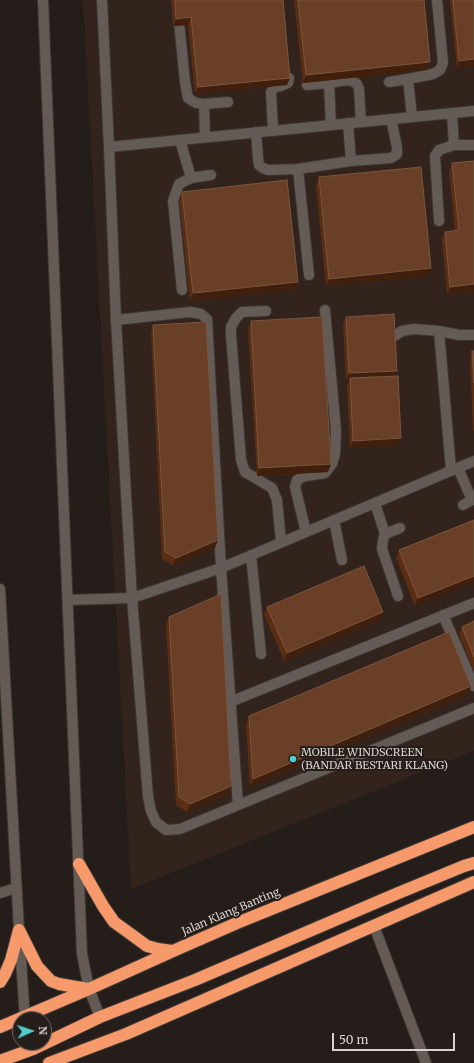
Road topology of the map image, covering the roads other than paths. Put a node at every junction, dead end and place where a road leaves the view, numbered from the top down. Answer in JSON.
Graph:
{"nodes":[{"id":1,"x":43,"y":0,"type":"edge"},
{"id":2,"x":102,"y":0,"type":"edge"},
{"id":3,"x":437,"y":0,"type":"edge"},
{"id":4,"x":177,"y":2,"type":"edge"},
{"id":5,"x":289,"y":68,"type":"edge"},
{"id":6,"x":408,"y":79,"type":"junction"},
{"id":7,"x":388,"y":82,"type":"dead end"},
{"id":8,"x":328,"y":83,"type":"junction"},
{"id":9,"x":307,"y":84,"type":"edge"},
{"id":10,"x":228,"y":102,"type":"dead end"},
{"id":11,"x":204,"y":104,"type":"junction"},
{"id":12,"x":474,"y":111,"type":"edge"},
{"id":13,"x":452,"y":113,"type":"junction"},
{"id":14,"x":412,"y":117,"type":"junction"},
{"id":15,"x":391,"y":119,"type":"junction"},
{"id":16,"x":361,"y":122,"type":"junction"},
{"id":17,"x":348,"y":123,"type":"junction"},
{"id":18,"x":331,"y":125,"type":"junction"},
{"id":19,"x":273,"y":130,"type":"junction"},
{"id":20,"x":256,"y":132,"type":"junction"},
{"id":21,"x":205,"y":137,"type":"junction"},
{"id":22,"x":180,"y":140,"type":"junction"},
{"id":23,"x":454,"y":145,"type":"junction"},
{"id":24,"x":474,"y":145,"type":"edge"},
{"id":25,"x":109,"y":147,"type":"junction"},
{"id":26,"x":352,"y":162,"type":"junction"},
{"id":27,"x":298,"y":169,"type":"junction"},
{"id":28,"x":211,"y":175,"type":"dead end"},
{"id":29,"x":190,"y":178,"type":"junction"},
{"id":30,"x":439,"y":221,"type":"dead end"},
{"id":31,"x":309,"y":275,"type":"dead end"},
{"id":32,"x":182,"y":290,"type":"dead end"},
{"id":33,"x":325,"y":310,"type":"dead end"},
{"id":34,"x":266,"y":311,"type":"dead end"},
{"id":35,"x":116,"y":320,"type":"junction"},
{"id":36,"x":439,"y":331,"type":"junction"},
{"id":37,"x":396,"y":335,"type":"edge"},
{"id":38,"x":474,"y":335,"type":"edge"},
{"id":39,"x":474,"y":461,"type":"edge"},
{"id":40,"x":455,"y":469,"type":"junction"},
{"id":41,"x":473,"y":500,"type":"edge"},
{"id":42,"x":375,"y":503,"type":"junction"},
{"id":43,"x":463,"y":505,"type":"dead end"},
{"id":44,"x":334,"y":520,"type":"junction"},
{"id":45,"x":400,"y":528,"type":"dead end"},
{"id":46,"x":306,"y":532,"type":"junction"},
{"id":47,"x":385,"y":534,"type":"junction"},
{"id":48,"x":281,"y":542,"type":"junction"},
{"id":49,"x":251,"y":555,"type":"junction"},
{"id":50,"x":342,"y":560,"type":"dead end"},
{"id":51,"x":221,"y":568,"type":"junction"},
{"id":52,"x":0,"y":589,"type":"edge"},
{"id":53,"x":398,"y":596,"type":"dead end"},
{"id":54,"x":132,"y":598,"type":"junction"},
{"id":55,"x":68,"y":600,"type":"junction"},
{"id":56,"x":474,"y":603,"type":"edge"},
{"id":57,"x":443,"y":615,"type":"junction"},
{"id":58,"x":261,"y":654,"type":"dead end"},
{"id":59,"x":474,"y":686,"type":"edge"},
{"id":60,"x":230,"y":702,"type":"junction"},
{"id":61,"x":474,"y":708,"type":"edge"},
{"id":62,"x":238,"y":805,"type":"junction"},
{"id":63,"x":474,"y":827,"type":"edge"},
{"id":64,"x":474,"y":863,"type":"edge"},
{"id":65,"x":79,"y":864,"type":"junction"},
{"id":66,"x":474,"y":882,"type":"edge"},
{"id":67,"x":16,"y":888,"type":"junction"},
{"id":68,"x":0,"y":893,"type":"edge"},
{"id":69,"x":374,"y":926,"type":"junction"},
{"id":70,"x":19,"y":930,"type":"junction"},
{"id":71,"x":173,"y":951,"type":"junction"},
{"id":72,"x":0,"y":982,"type":"edge"},
{"id":73,"x":89,"y":989,"type":"junction"},
{"id":74,"x":25,"y":1011,"type":"edge"},
{"id":75,"x":40,"y":1011,"type":"edge"},
{"id":76,"x":100,"y":1018,"type":"junction"},
{"id":77,"x":12,"y":1023,"type":"edge"},
{"id":78,"x":0,"y":1027,"type":"edge"},
{"id":79,"x":52,"y":1038,"type":"edge"},
{"id":80,"x":22,"y":1051,"type":"edge"},
{"id":81,"x":0,"y":1062,"type":"edge"},
{"id":82,"x":49,"y":1063,"type":"edge"},
{"id":83,"x":426,"y":1063,"type":"edge"}],
"edges":[{"from":1,"to":55,"type":"street"},
{"from":2,"to":25,"type":"street"},
{"from":3,"to":6,"type":"street"},
{"from":4,"to":11,"type":"street"},
{"from":5,"to":19,"type":"street"},
{"from":6,"to":7,"type":"street"},
{"from":6,"to":14,"type":"street"},
{"from":8,"to":9,"type":"street"},
{"from":8,"to":16,"type":"street"},
{"from":8,"to":18,"type":"street"},
{"from":10,"to":11,"type":"street"},
{"from":11,"to":21,"type":"street"},
{"from":12,"to":13,"type":"street"},
{"from":13,"to":14,"type":"street"},
{"from":13,"to":23,"type":"street"},
{"from":14,"to":15,"type":"street"},
{"from":15,"to":16,"type":"street"},
{"from":15,"to":26,"type":"street"},
{"from":16,"to":17,"type":"street"},
{"from":17,"to":18,"type":"street"},
{"from":17,"to":26,"type":"street"},
{"from":18,"to":19,"type":"street"},
{"from":19,"to":20,"type":"street"},
{"from":20,"to":21,"type":"street"},
{"from":20,"to":27,"type":"street"},
{"from":21,"to":22,"type":"street"},
{"from":22,"to":25,"type":"street"},
{"from":22,"to":29,"type":"street"},
{"from":23,"to":24,"type":"street"},
{"from":23,"to":30,"type":"street"},
{"from":25,"to":35,"type":"street"},
{"from":26,"to":27,"type":"street"},
{"from":27,"to":31,"type":"street"},
{"from":28,"to":29,"type":"street"},
{"from":29,"to":32,"type":"street"},
{"from":33,"to":46,"type":"street"},
{"from":34,"to":48,"type":"street"},
{"from":35,"to":51,"type":"street"},
{"from":35,"to":54,"type":"street"},
{"from":36,"to":37,"type":"street"},
{"from":36,"to":38,"type":"street"},
{"from":36,"to":40,"type":"street"},
{"from":39,"to":40,"type":"street"},
{"from":40,"to":41,"type":"street"},
{"from":40,"to":42,"type":"street"},
{"from":41,"to":43,"type":"street"},
{"from":42,"to":44,"type":"street"},
{"from":42,"to":47,"type":"street"},
{"from":44,"to":46,"type":"street"},
{"from":44,"to":50,"type":"street"},
{"from":45,"to":47,"type":"street"},
{"from":46,"to":48,"type":"street"},
{"from":47,"to":53,"type":"street"},
{"from":48,"to":49,"type":"street"},
{"from":49,"to":51,"type":"street"},
{"from":49,"to":58,"type":"street"},
{"from":51,"to":54,"type":"street"},
{"from":51,"to":60,"type":"street"},
{"from":52,"to":67,"type":"street"},
{"from":54,"to":55,"type":"street"},
{"from":54,"to":62,"type":"street"},
{"from":55,"to":65,"type":"street"},
{"from":56,"to":57,"type":"street"},
{"from":57,"to":59,"type":"street"},
{"from":57,"to":60,"type":"street"},
{"from":60,"to":62,"type":"street"},
{"from":61,"to":62,"type":"street"},
{"from":63,"to":71,"type":"highway","name":"Jalan Klang Banting"},
{"from":64,"to":76,"type":"highway"},
{"from":65,"to":71,"type":"highway"},
{"from":65,"to":73,"type":"street"},
{"from":66,"to":69,"type":"highway"},
{"from":67,"to":68,"type":"street"},
{"from":67,"to":70,"type":"street"},
{"from":69,"to":82,"type":"highway"},
{"from":69,"to":83,"type":"street"},
{"from":70,"to":72,"type":"highway"},
{"from":70,"to":73,"type":"highway"},
{"from":70,"to":74,"type":"street"},
{"from":71,"to":73,"type":"highway","name":"Jalan Klang Banting"},
{"from":73,"to":75,"type":"highway","name":"Jalan Klang Banting"},
{"from":73,"to":76,"type":"street"},
{"from":76,"to":79,"type":"highway"},
{"from":77,"to":78,"type":"highway","name":"Jalan Klang Banting"},
{"from":80,"to":81,"type":"highway"}]}
